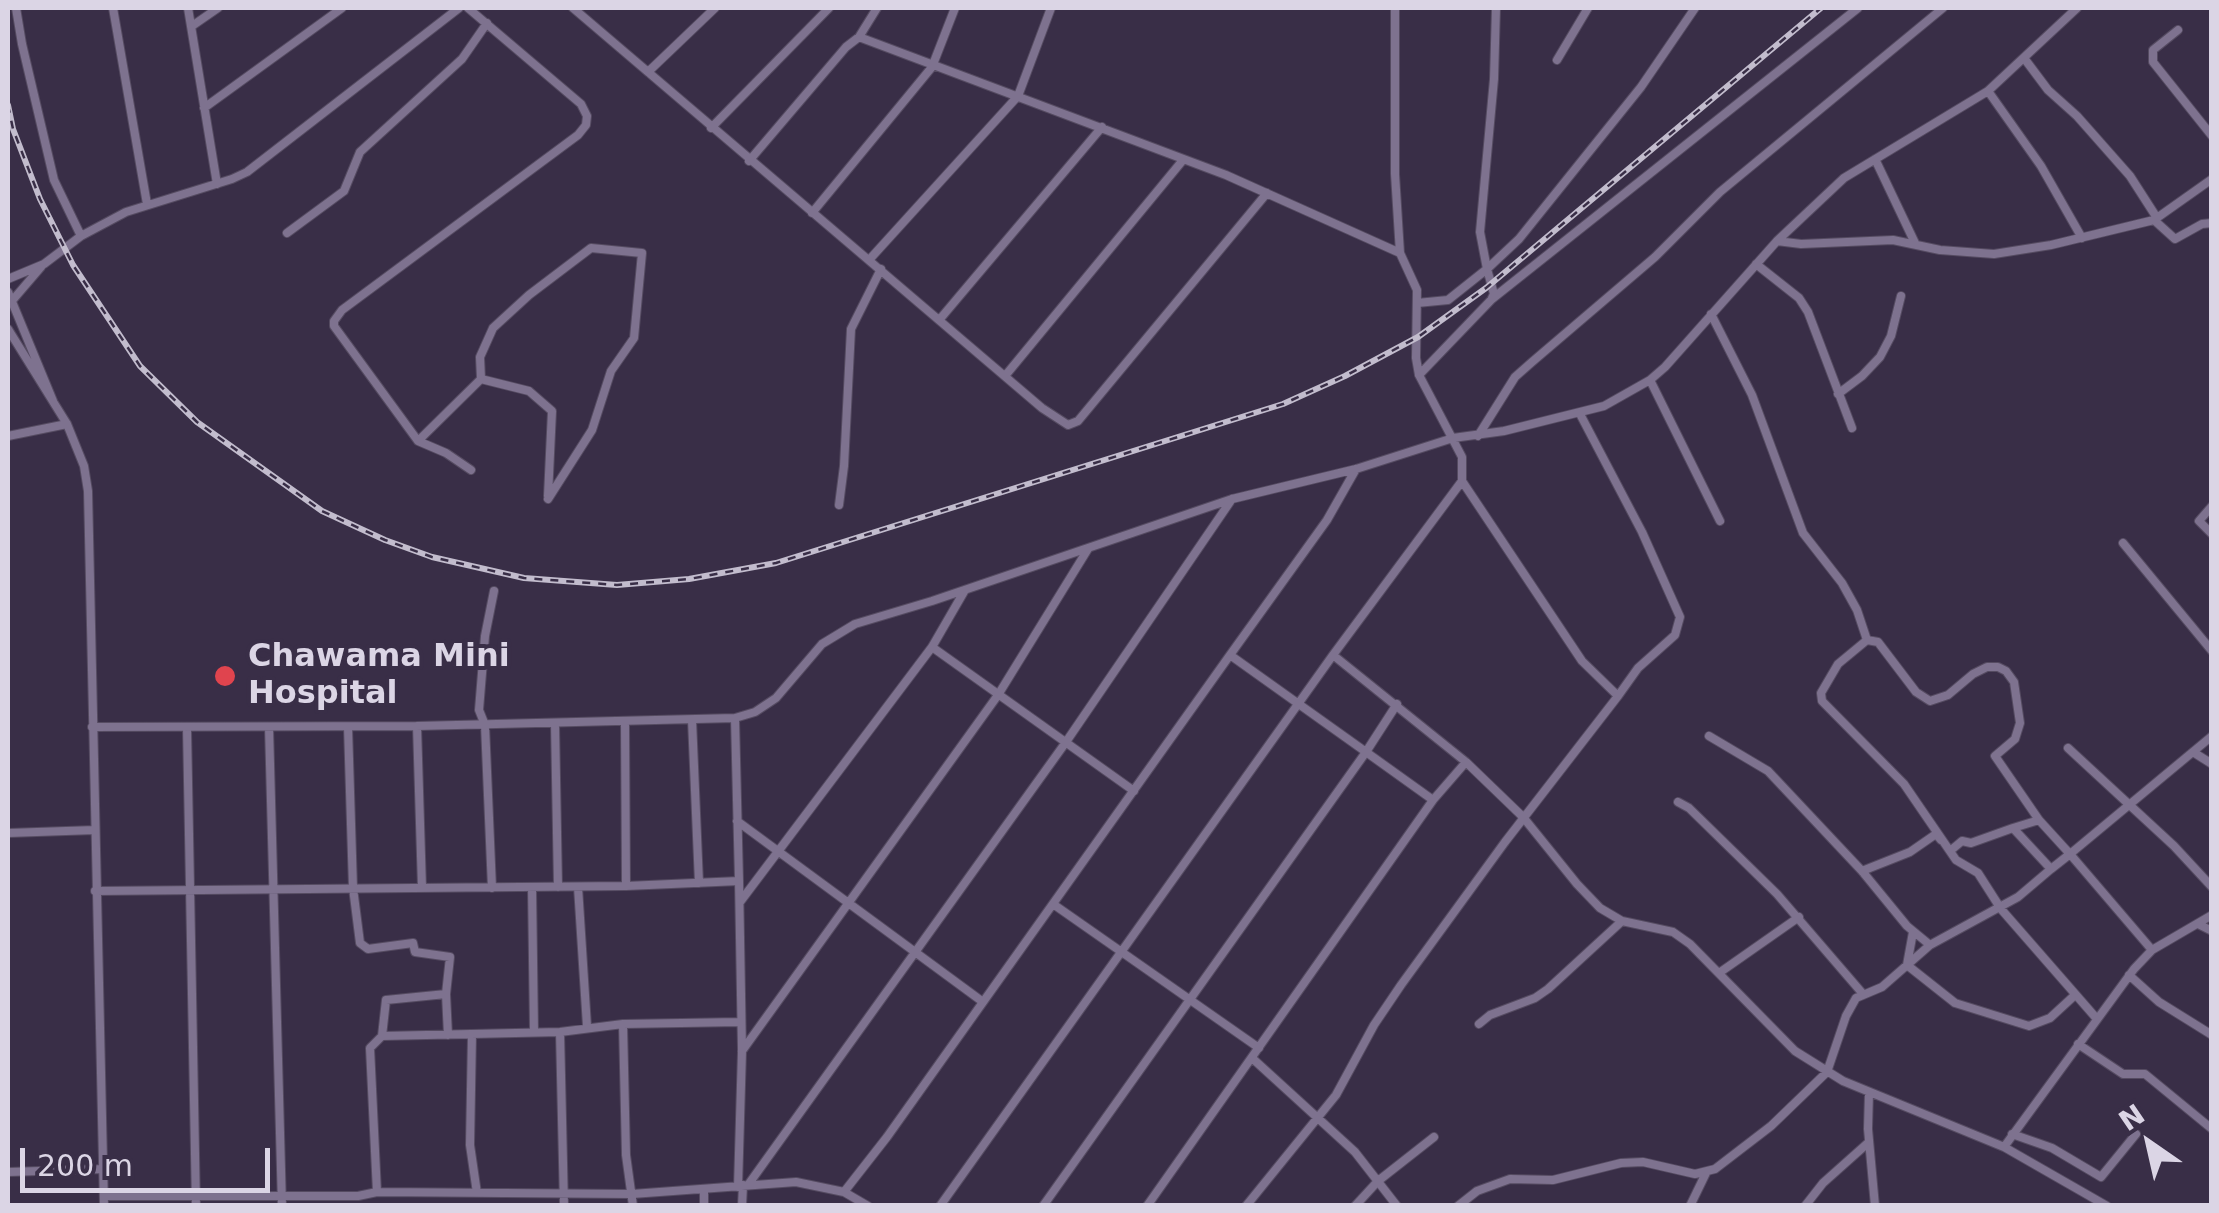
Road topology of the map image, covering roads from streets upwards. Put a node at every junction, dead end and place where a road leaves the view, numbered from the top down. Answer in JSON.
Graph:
{"nodes":[{"id":1,"x":16,"y":8,"type":"edge"},
{"id":2,"x":113,"y":8,"type":"edge"},
{"id":3,"x":188,"y":8,"type":"edge"},
{"id":4,"x":218,"y":8,"type":"edge"},
{"id":5,"x":342,"y":8,"type":"edge"},
{"id":6,"x":459,"y":8,"type":"edge"},
{"id":7,"x":468,"y":8,"type":"edge"},
{"id":8,"x":574,"y":8,"type":"edge"},
{"id":9,"x":593,"y":8,"type":"edge"},
{"id":10,"x":715,"y":8,"type":"edge"},
{"id":11,"x":829,"y":8,"type":"edge"},
{"id":12,"x":877,"y":8,"type":"edge"},
{"id":13,"x":955,"y":8,"type":"edge"},
{"id":14,"x":1051,"y":8,"type":"edge"},
{"id":15,"x":1395,"y":8,"type":"edge"},
{"id":16,"x":1496,"y":8,"type":"edge"},
{"id":17,"x":1588,"y":8,"type":"edge"},
{"id":18,"x":1695,"y":8,"type":"edge"},
{"id":19,"x":1858,"y":8,"type":"edge"},
{"id":20,"x":1943,"y":8,"type":"edge"},
{"id":21,"x":2076,"y":8,"type":"edge"},
{"id":22,"x":583,"y":16,"type":"junction"},
{"id":23,"x":486,"y":23,"type":"junction"},
{"id":24,"x":192,"y":26,"type":"junction"},
{"id":25,"x":2178,"y":30,"type":"dead end"},
{"id":26,"x":860,"y":37,"type":"junction"},
{"id":27,"x":2024,"y":58,"type":"junction"},
{"id":28,"x":1557,"y":60,"type":"dead end"},
{"id":29,"x":932,"y":66,"type":"junction"},
{"id":30,"x":648,"y":72,"type":"junction"},
{"id":31,"x":1988,"y":91,"type":"junction"},
{"id":32,"x":1018,"y":96,"type":"junction"},
{"id":33,"x":204,"y":108,"type":"junction"},
{"id":34,"x":1102,"y":127,"type":"junction"},
{"id":35,"x":711,"y":128,"type":"junction"},
{"id":36,"x":2212,"y":136,"type":"edge"},
{"id":37,"x":1875,"y":159,"type":"junction"},
{"id":38,"x":1183,"y":160,"type":"junction"},
{"id":39,"x":749,"y":161,"type":"junction"},
{"id":40,"x":2212,"y":179,"type":"edge"},
{"id":41,"x":217,"y":184,"type":"junction"},
{"id":42,"x":1267,"y":192,"type":"junction"},
{"id":43,"x":147,"y":204,"type":"junction"},
{"id":44,"x":812,"y":213,"type":"junction"},
{"id":45,"x":2156,"y":219,"type":"junction"},
{"id":46,"x":2212,"y":223,"type":"edge"},
{"id":47,"x":287,"y":233,"type":"dead end"},
{"id":48,"x":81,"y":236,"type":"junction"},
{"id":49,"x":2082,"y":238,"type":"junction"},
{"id":50,"x":1776,"y":241,"type":"junction"},
{"id":51,"x":1915,"y":243,"type":"junction"},
{"id":52,"x":1400,"y":253,"type":"junction"},
{"id":53,"x":869,"y":260,"type":"junction"},
{"id":54,"x":44,"y":264,"type":"junction"},
{"id":55,"x":1756,"y":264,"type":"junction"},
{"id":56,"x":881,"y":269,"type":"junction"},
{"id":57,"x":1486,"y":270,"type":"junction"},
{"id":58,"x":8,"y":279,"type":"edge"},
{"id":59,"x":8,"y":292,"type":"edge"},
{"id":60,"x":1901,"y":296,"type":"dead end"},
{"id":61,"x":1492,"y":299,"type":"junction"},
{"id":62,"x":1417,"y":302,"type":"junction"},
{"id":63,"x":10,"y":303,"type":"edge"},
{"id":64,"x":1711,"y":314,"type":"junction"},
{"id":65,"x":940,"y":319,"type":"junction"},
{"id":66,"x":8,"y":329,"type":"edge"},
{"id":67,"x":1418,"y":375,"type":"junction"},
{"id":68,"x":1005,"y":376,"type":"junction"},
{"id":69,"x":481,"y":379,"type":"junction"},
{"id":70,"x":1650,"y":380,"type":"junction"},
{"id":71,"x":1838,"y":394,"type":"junction"},
{"id":72,"x":53,"y":401,"type":"junction"},
{"id":73,"x":1580,"y":414,"type":"junction"},
{"id":74,"x":67,"y":424,"type":"junction"},
{"id":75,"x":1852,"y":428,"type":"dead end"},
{"id":76,"x":8,"y":436,"type":"edge"},
{"id":77,"x":1478,"y":436,"type":"junction"},
{"id":78,"x":1454,"y":438,"type":"junction"},
{"id":79,"x":418,"y":441,"type":"junction"},
{"id":80,"x":470,"y":470,"type":"dead end"},
{"id":81,"x":1356,"y":470,"type":"junction"},
{"id":82,"x":1462,"y":481,"type":"junction"},
{"id":83,"x":1232,"y":499,"type":"junction"},
{"id":84,"x":839,"y":505,"type":"dead end"},
{"id":85,"x":2212,"y":506,"type":"edge"},
{"id":86,"x":1720,"y":521,"type":"dead end"},
{"id":87,"x":2212,"y":534,"type":"edge"},
{"id":88,"x":2124,"y":543,"type":"dead end"},
{"id":89,"x":1089,"y":548,"type":"junction"},
{"id":90,"x":494,"y":590,"type":"dead end"},
{"id":91,"x":965,"y":590,"type":"junction"},
{"id":92,"x":1867,"y":640,"type":"junction"},
{"id":93,"x":932,"y":647,"type":"junction"},
{"id":94,"x":2212,"y":651,"type":"edge"},
{"id":95,"x":1230,"y":655,"type":"junction"},
{"id":96,"x":1333,"y":655,"type":"junction"},
{"id":97,"x":998,"y":695,"type":"junction"},
{"id":98,"x":1618,"y":696,"type":"junction"},
{"id":99,"x":1299,"y":704,"type":"junction"},
{"id":100,"x":1397,"y":704,"type":"junction"},
{"id":101,"x":735,"y":718,"type":"junction"},
{"id":102,"x":692,"y":720,"type":"junction"},
{"id":103,"x":625,"y":722,"type":"junction"},
{"id":104,"x":555,"y":723,"type":"junction"},
{"id":105,"x":485,"y":725,"type":"junction"},
{"id":106,"x":417,"y":726,"type":"junction"},
{"id":107,"x":92,"y":727,"type":"junction"},
{"id":108,"x":270,"y":727,"type":"junction"},
{"id":109,"x":348,"y":727,"type":"junction"},
{"id":110,"x":187,"y":728,"type":"junction"},
{"id":111,"x":1708,"y":736,"type":"dead end"},
{"id":112,"x":2212,"y":736,"type":"edge"},
{"id":113,"x":1066,"y":742,"type":"junction"},
{"id":114,"x":2068,"y":748,"type":"dead end"},
{"id":115,"x":1366,"y":752,"type":"junction"},
{"id":116,"x":2193,"y":752,"type":"junction"},
{"id":117,"x":1466,"y":762,"type":"junction"},
{"id":118,"x":2212,"y":764,"type":"edge"},
{"id":119,"x":1134,"y":790,"type":"junction"},
{"id":120,"x":1433,"y":800,"type":"junction"},
{"id":121,"x":1678,"y":802,"type":"dead end"},
{"id":122,"x":2128,"y":805,"type":"junction"},
{"id":123,"x":1523,"y":817,"type":"junction"},
{"id":124,"x":2039,"y":820,"type":"junction"},
{"id":125,"x":737,"y":821,"type":"junction"},
{"id":126,"x":2013,"y":828,"type":"junction"},
{"id":127,"x":95,"y":830,"type":"junction"},
{"id":128,"x":8,"y":832,"type":"edge"},
{"id":129,"x":778,"y":852,"type":"junction"},
{"id":130,"x":1950,"y":852,"type":"junction"},
{"id":131,"x":2070,"y":854,"type":"junction"},
{"id":132,"x":2051,"y":869,"type":"junction"},
{"id":133,"x":1862,"y":870,"type":"junction"},
{"id":134,"x":739,"y":881,"type":"junction"},
{"id":135,"x":698,"y":883,"type":"junction"},
{"id":136,"x":558,"y":886,"type":"junction"},
{"id":137,"x":578,"y":886,"type":"junction"},
{"id":138,"x":626,"y":886,"type":"junction"},
{"id":139,"x":532,"y":887,"type":"junction"},
{"id":140,"x":2212,"y":887,"type":"edge"},
{"id":141,"x":353,"y":888,"type":"junction"},
{"id":142,"x":422,"y":888,"type":"junction"},
{"id":143,"x":492,"y":888,"type":"junction"},
{"id":144,"x":274,"y":889,"type":"junction"},
{"id":145,"x":95,"y":890,"type":"junction"},
{"id":146,"x":190,"y":892,"type":"junction"},
{"id":147,"x":740,"y":902,"type":"junction"},
{"id":148,"x":1053,"y":904,"type":"junction"},
{"id":149,"x":848,"y":906,"type":"junction"},
{"id":150,"x":2001,"y":909,"type":"junction"},
{"id":151,"x":2212,"y":915,"type":"edge"},
{"id":152,"x":1798,"y":917,"type":"junction"},
{"id":153,"x":1622,"y":921,"type":"junction"},
{"id":154,"x":2198,"y":924,"type":"junction"},
{"id":155,"x":1912,"y":931,"type":"junction"},
{"id":156,"x":2212,"y":931,"type":"edge"},
{"id":157,"x":1930,"y":945,"type":"junction"},
{"id":158,"x":2152,"y":950,"type":"junction"},
{"id":159,"x":1122,"y":952,"type":"junction"},
{"id":160,"x":914,"y":954,"type":"junction"},
{"id":161,"x":1907,"y":965,"type":"junction"},
{"id":162,"x":1719,"y":973,"type":"junction"},
{"id":163,"x":2129,"y":975,"type":"junction"},
{"id":164,"x":446,"y":994,"type":"junction"},
{"id":165,"x":1862,"y":994,"type":"junction"},
{"id":166,"x":2076,"y":995,"type":"junction"},
{"id":167,"x":1190,"y":998,"type":"junction"},
{"id":168,"x":983,"y":1002,"type":"junction"},
{"id":169,"x":2097,"y":1019,"type":"junction"},
{"id":170,"x":740,"y":1022,"type":"junction"},
{"id":171,"x":623,"y":1024,"type":"junction"},
{"id":172,"x":1480,"y":1024,"type":"dead end"},
{"id":173,"x":587,"y":1026,"type":"junction"},
{"id":174,"x":534,"y":1032,"type":"junction"},
{"id":175,"x":560,"y":1032,"type":"junction"},
{"id":176,"x":472,"y":1034,"type":"junction"},
{"id":177,"x":448,"y":1035,"type":"junction"},
{"id":178,"x":2212,"y":1035,"type":"edge"},
{"id":179,"x":382,"y":1036,"type":"junction"},
{"id":180,"x":2078,"y":1044,"type":"junction"},
{"id":181,"x":1258,"y":1048,"type":"junction"},
{"id":182,"x":742,"y":1052,"type":"junction"},
{"id":183,"x":1252,"y":1058,"type":"junction"},
{"id":184,"x":1827,"y":1072,"type":"junction"},
{"id":185,"x":1869,"y":1092,"type":"junction"},
{"id":186,"x":1316,"y":1115,"type":"junction"},
{"id":187,"x":2212,"y":1129,"type":"edge"},
{"id":188,"x":2012,"y":1134,"type":"junction"},
{"id":189,"x":2136,"y":1134,"type":"dead end"},
{"id":190,"x":1434,"y":1136,"type":"dead end"},
{"id":191,"x":1869,"y":1142,"type":"junction"},
{"id":192,"x":2004,"y":1147,"type":"junction"},
{"id":193,"x":103,"y":1169,"type":"junction"},
{"id":194,"x":8,"y":1172,"type":"edge"},
{"id":195,"x":1706,"y":1173,"type":"junction"},
{"id":196,"x":1378,"y":1181,"type":"junction"},
{"id":197,"x":743,"y":1186,"type":"junction"},
{"id":198,"x":704,"y":1190,"type":"junction"},
{"id":199,"x":377,"y":1192,"type":"junction"},
{"id":200,"x":844,"y":1192,"type":"junction"},
{"id":201,"x":196,"y":1194,"type":"junction"},
{"id":202,"x":429,"y":1194,"type":"junction"},
{"id":203,"x":477,"y":1194,"type":"junction"},
{"id":204,"x":502,"y":1194,"type":"junction"},
{"id":205,"x":632,"y":1194,"type":"junction"},
{"id":206,"x":564,"y":1195,"type":"junction"},
{"id":207,"x":104,"y":1201,"type":"edge"},
{"id":208,"x":282,"y":1201,"type":"edge"},
{"id":209,"x":358,"y":1201,"type":"edge"},
{"id":210,"x":196,"y":1206,"type":"edge"},
{"id":211,"x":429,"y":1206,"type":"edge"},
{"id":212,"x":502,"y":1206,"type":"edge"},
{"id":213,"x":564,"y":1206,"type":"edge"},
{"id":214,"x":633,"y":1206,"type":"edge"},
{"id":215,"x":704,"y":1206,"type":"edge"},
{"id":216,"x":742,"y":1206,"type":"edge"},
{"id":217,"x":868,"y":1206,"type":"edge"},
{"id":218,"x":940,"y":1206,"type":"edge"},
{"id":219,"x":1043,"y":1206,"type":"edge"},
{"id":220,"x":1146,"y":1206,"type":"edge"},
{"id":221,"x":1246,"y":1206,"type":"edge"},
{"id":222,"x":1355,"y":1206,"type":"edge"},
{"id":223,"x":1397,"y":1206,"type":"edge"},
{"id":224,"x":1458,"y":1206,"type":"edge"},
{"id":225,"x":1690,"y":1206,"type":"edge"},
{"id":226,"x":1805,"y":1206,"type":"edge"},
{"id":227,"x":1875,"y":1206,"type":"edge"},
{"id":228,"x":2106,"y":1206,"type":"edge"}],
"edges":[{"from":1,"to":48,"type":"street"},
{"from":2,"to":43,"type":"street"},
{"from":3,"to":24,"type":"street"},
{"from":4,"to":24,"type":"street"},
{"from":5,"to":33,"type":"street"},
{"from":6,"to":41,"type":"street"},
{"from":7,"to":23,"type":"street"},
{"from":8,"to":22,"type":"street"},
{"from":9,"to":22,"type":"street"},
{"from":10,"to":30,"type":"street"},
{"from":11,"to":35,"type":"street"},
{"from":12,"to":26,"type":"street"},
{"from":13,"to":29,"type":"street"},
{"from":14,"to":32,"type":"street"},
{"from":15,"to":52,"type":"street"},
{"from":16,"to":57,"type":"street"},
{"from":17,"to":28,"type":"street"},
{"from":18,"to":57,"type":"street"},
{"from":19,"to":61,"type":"street"},
{"from":20,"to":77,"type":"street"},
{"from":21,"to":27,"type":"street"},
{"from":22,"to":30,"type":"street"},
{"from":23,"to":47,"type":"street"},
{"from":23,"to":79,"type":"street"},
{"from":24,"to":33,"type":"street"},
{"from":25,"to":36,"type":"street"},
{"from":26,"to":29,"type":"street"},
{"from":26,"to":39,"type":"street"},
{"from":27,"to":31,"type":"street"},
{"from":27,"to":45,"type":"street"},
{"from":29,"to":32,"type":"street"},
{"from":29,"to":44,"type":"street"},
{"from":30,"to":35,"type":"street"},
{"from":31,"to":37,"type":"street"},
{"from":31,"to":49,"type":"street"},
{"from":32,"to":34,"type":"street"},
{"from":32,"to":53,"type":"street"},
{"from":33,"to":41,"type":"street"},
{"from":34,"to":38,"type":"street"},
{"from":34,"to":65,"type":"street"},
{"from":35,"to":39,"type":"street"},
{"from":37,"to":50,"type":"street"},
{"from":37,"to":51,"type":"street"},
{"from":38,"to":42,"type":"street"},
{"from":38,"to":68,"type":"street"},
{"from":39,"to":44,"type":"street"},
{"from":40,"to":45,"type":"street"},
{"from":41,"to":43,"type":"street"},
{"from":42,"to":52,"type":"street"},
{"from":42,"to":68,"type":"street"},
{"from":43,"to":48,"type":"street"},
{"from":44,"to":53,"type":"street"},
{"from":45,"to":46,"type":"street"},
{"from":45,"to":49,"type":"street"},
{"from":48,"to":54,"type":"street"},
{"from":49,"to":51,"type":"street"},
{"from":50,"to":51,"type":"street"},
{"from":50,"to":55,"type":"street"},
{"from":52,"to":62,"type":"street"},
{"from":53,"to":56,"type":"street"},
{"from":54,"to":58,"type":"street"},
{"from":54,"to":63,"type":"street"},
{"from":55,"to":64,"type":"street"},
{"from":55,"to":71,"type":"street"},
{"from":56,"to":65,"type":"street"},
{"from":56,"to":84,"type":"street"},
{"from":57,"to":61,"type":"street"},
{"from":57,"to":62,"type":"street"},
{"from":59,"to":63,"type":"street"},
{"from":60,"to":71,"type":"street"},
{"from":61,"to":67,"type":"street"},
{"from":62,"to":67,"type":"street"},
{"from":63,"to":72,"type":"street"},
{"from":64,"to":70,"type":"street"},
{"from":64,"to":92,"type":"street"},
{"from":65,"to":68,"type":"street"},
{"from":66,"to":72,"type":"street"},
{"from":67,"to":78,"type":"street"},
{"from":69,"to":69,"type":"street"},
{"from":69,"to":79,"type":"street"},
{"from":70,"to":73,"type":"street"},
{"from":70,"to":86,"type":"street"},
{"from":71,"to":75,"type":"street"},
{"from":72,"to":74,"type":"street"},
{"from":73,"to":77,"type":"street"},
{"from":73,"to":98,"type":"street"},
{"from":74,"to":76,"type":"street"},
{"from":74,"to":107,"type":"street"},
{"from":77,"to":78,"type":"street"},
{"from":78,"to":81,"type":"street"},
{"from":78,"to":82,"type":"street"},
{"from":79,"to":80,"type":"street"},
{"from":81,"to":83,"type":"street"},
{"from":81,"to":95,"type":"street"},
{"from":82,"to":96,"type":"street"},
{"from":82,"to":98,"type":"street"},
{"from":83,"to":89,"type":"street"},
{"from":83,"to":113,"type":"street"},
{"from":85,"to":87,"type":"street"},
{"from":88,"to":94,"type":"street"},
{"from":89,"to":91,"type":"street"},
{"from":89,"to":97,"type":"street"},
{"from":90,"to":105,"type":"street"},
{"from":91,"to":93,"type":"street"},
{"from":91,"to":101,"type":"street"},
{"from":92,"to":124,"type":"street"},
{"from":92,"to":130,"type":"street"},
{"from":93,"to":97,"type":"street"},
{"from":93,"to":129,"type":"street"},
{"from":95,"to":99,"type":"street"},
{"from":95,"to":119,"type":"street"},
{"from":96,"to":99,"type":"street"},
{"from":96,"to":100,"type":"street"},
{"from":97,"to":113,"type":"street"},
{"from":97,"to":149,"type":"street"},
{"from":98,"to":123,"type":"street"},
{"from":99,"to":115,"type":"street"},
{"from":99,"to":159,"type":"street"},
{"from":100,"to":115,"type":"street"},
{"from":100,"to":117,"type":"street"},
{"from":101,"to":102,"type":"street"},
{"from":101,"to":125,"type":"street"},
{"from":102,"to":103,"type":"street"},
{"from":102,"to":135,"type":"street"},
{"from":103,"to":104,"type":"street"},
{"from":103,"to":138,"type":"street"},
{"from":104,"to":105,"type":"street"},
{"from":104,"to":136,"type":"street"},
{"from":105,"to":106,"type":"street"},
{"from":105,"to":143,"type":"street"},
{"from":106,"to":109,"type":"street"},
{"from":106,"to":142,"type":"street"},
{"from":107,"to":110,"type":"street"},
{"from":107,"to":127,"type":"street"},
{"from":108,"to":109,"type":"street"},
{"from":108,"to":110,"type":"street"},
{"from":108,"to":144,"type":"street"},
{"from":109,"to":141,"type":"street"},
{"from":110,"to":146,"type":"street"},
{"from":111,"to":133,"type":"street"},
{"from":112,"to":116,"type":"street"},
{"from":113,"to":119,"type":"street"},
{"from":113,"to":160,"type":"street"},
{"from":114,"to":122,"type":"street"},
{"from":115,"to":120,"type":"street"},
{"from":115,"to":167,"type":"street"},
{"from":116,"to":118,"type":"street"},
{"from":116,"to":122,"type":"street"},
{"from":117,"to":120,"type":"street"},
{"from":117,"to":123,"type":"street"},
{"from":119,"to":148,"type":"street"},
{"from":120,"to":181,"type":"street"},
{"from":121,"to":152,"type":"street"},
{"from":122,"to":131,"type":"street"},
{"from":122,"to":140,"type":"street"},
{"from":123,"to":153,"type":"street"},
{"from":123,"to":186,"type":"street"},
{"from":124,"to":126,"type":"street"},
{"from":124,"to":131,"type":"street"},
{"from":125,"to":129,"type":"street"},
{"from":125,"to":134,"type":"street"},
{"from":126,"to":130,"type":"street"},
{"from":126,"to":132,"type":"street"},
{"from":127,"to":128,"type":"street"},
{"from":127,"to":145,"type":"street"},
{"from":129,"to":147,"type":"street"},
{"from":129,"to":149,"type":"street"},
{"from":130,"to":133,"type":"street"},
{"from":130,"to":150,"type":"street"},
{"from":131,"to":132,"type":"street"},
{"from":131,"to":158,"type":"street"},
{"from":132,"to":150,"type":"street"},
{"from":133,"to":155,"type":"street"},
{"from":134,"to":135,"type":"street"},
{"from":134,"to":147,"type":"street"},
{"from":135,"to":138,"type":"street"},
{"from":136,"to":137,"type":"street"},
{"from":136,"to":139,"type":"street"},
{"from":137,"to":138,"type":"street"},
{"from":137,"to":173,"type":"street"},
{"from":139,"to":143,"type":"street"},
{"from":139,"to":174,"type":"street"},
{"from":141,"to":142,"type":"street"},
{"from":141,"to":144,"type":"street"},
{"from":141,"to":164,"type":"street"},
{"from":142,"to":143,"type":"street"},
{"from":144,"to":146,"type":"street"},
{"from":144,"to":208,"type":"street"},
{"from":145,"to":146,"type":"street"},
{"from":145,"to":193,"type":"street"},
{"from":146,"to":201,"type":"street"},
{"from":147,"to":170,"type":"street"},
{"from":148,"to":159,"type":"street"},
{"from":148,"to":168,"type":"street"},
{"from":149,"to":160,"type":"street"},
{"from":149,"to":182,"type":"street"},
{"from":150,"to":157,"type":"street"},
{"from":150,"to":166,"type":"street"},
{"from":151,"to":154,"type":"street"},
{"from":152,"to":162,"type":"street"},
{"from":152,"to":165,"type":"street"},
{"from":153,"to":162,"type":"street"},
{"from":153,"to":172,"type":"street"},
{"from":154,"to":156,"type":"street"},
{"from":154,"to":158,"type":"street"},
{"from":155,"to":157,"type":"street"},
{"from":155,"to":161,"type":"street"},
{"from":157,"to":161,"type":"street"},
{"from":158,"to":163,"type":"street"},
{"from":159,"to":167,"type":"street"},
{"from":159,"to":218,"type":"street"},
{"from":160,"to":168,"type":"street"},
{"from":160,"to":197,"type":"street"},
{"from":161,"to":165,"type":"street"},
{"from":161,"to":166,"type":"street"},
{"from":162,"to":184,"type":"street"},
{"from":163,"to":169,"type":"street"},
{"from":163,"to":178,"type":"street"},
{"from":164,"to":177,"type":"street"},
{"from":164,"to":179,"type":"street"},
{"from":165,"to":184,"type":"street"},
{"from":166,"to":169,"type":"street"},
{"from":167,"to":181,"type":"street"},
{"from":167,"to":219,"type":"street"},
{"from":168,"to":200,"type":"street"},
{"from":169,"to":180,"type":"street"},
{"from":170,"to":171,"type":"street"},
{"from":170,"to":182,"type":"street"},
{"from":171,"to":173,"type":"street"},
{"from":171,"to":205,"type":"street"},
{"from":173,"to":175,"type":"street"},
{"from":174,"to":175,"type":"street"},
{"from":174,"to":176,"type":"street"},
{"from":175,"to":206,"type":"street"},
{"from":176,"to":177,"type":"street"},
{"from":176,"to":203,"type":"street"},
{"from":177,"to":179,"type":"street"},
{"from":179,"to":199,"type":"street"},
{"from":180,"to":187,"type":"street"},
{"from":180,"to":188,"type":"street"},
{"from":181,"to":183,"type":"street"},
{"from":182,"to":197,"type":"street"},
{"from":183,"to":186,"type":"street"},
{"from":183,"to":220,"type":"street"},
{"from":184,"to":185,"type":"street"},
{"from":184,"to":195,"type":"street"},
{"from":185,"to":191,"type":"street"},
{"from":185,"to":192,"type":"street"},
{"from":186,"to":196,"type":"street"},
{"from":186,"to":221,"type":"street"},
{"from":188,"to":189,"type":"street"},
{"from":188,"to":192,"type":"street"},
{"from":190,"to":196,"type":"street"},
{"from":191,"to":226,"type":"street"},
{"from":191,"to":227,"type":"street"},
{"from":192,"to":228,"type":"street"},
{"from":193,"to":194,"type":"street"},
{"from":193,"to":207,"type":"street"},
{"from":195,"to":224,"type":"street"},
{"from":195,"to":225,"type":"street"},
{"from":196,"to":222,"type":"street"},
{"from":196,"to":223,"type":"street"},
{"from":197,"to":198,"type":"street"},
{"from":197,"to":200,"type":"street"},
{"from":197,"to":216,"type":"street"},
{"from":198,"to":205,"type":"street"},
{"from":198,"to":215,"type":"street"},
{"from":199,"to":202,"type":"street"},
{"from":199,"to":209,"type":"street"},
{"from":200,"to":217,"type":"street"},
{"from":201,"to":207,"type":"street"},
{"from":201,"to":208,"type":"street"},
{"from":201,"to":210,"type":"street"},
{"from":202,"to":203,"type":"street"},
{"from":202,"to":211,"type":"street"},
{"from":203,"to":204,"type":"street"},
{"from":204,"to":206,"type":"street"},
{"from":204,"to":212,"type":"street"},
{"from":205,"to":206,"type":"street"},
{"from":205,"to":214,"type":"street"},
{"from":206,"to":213,"type":"street"},
{"from":208,"to":209,"type":"street"}]}
